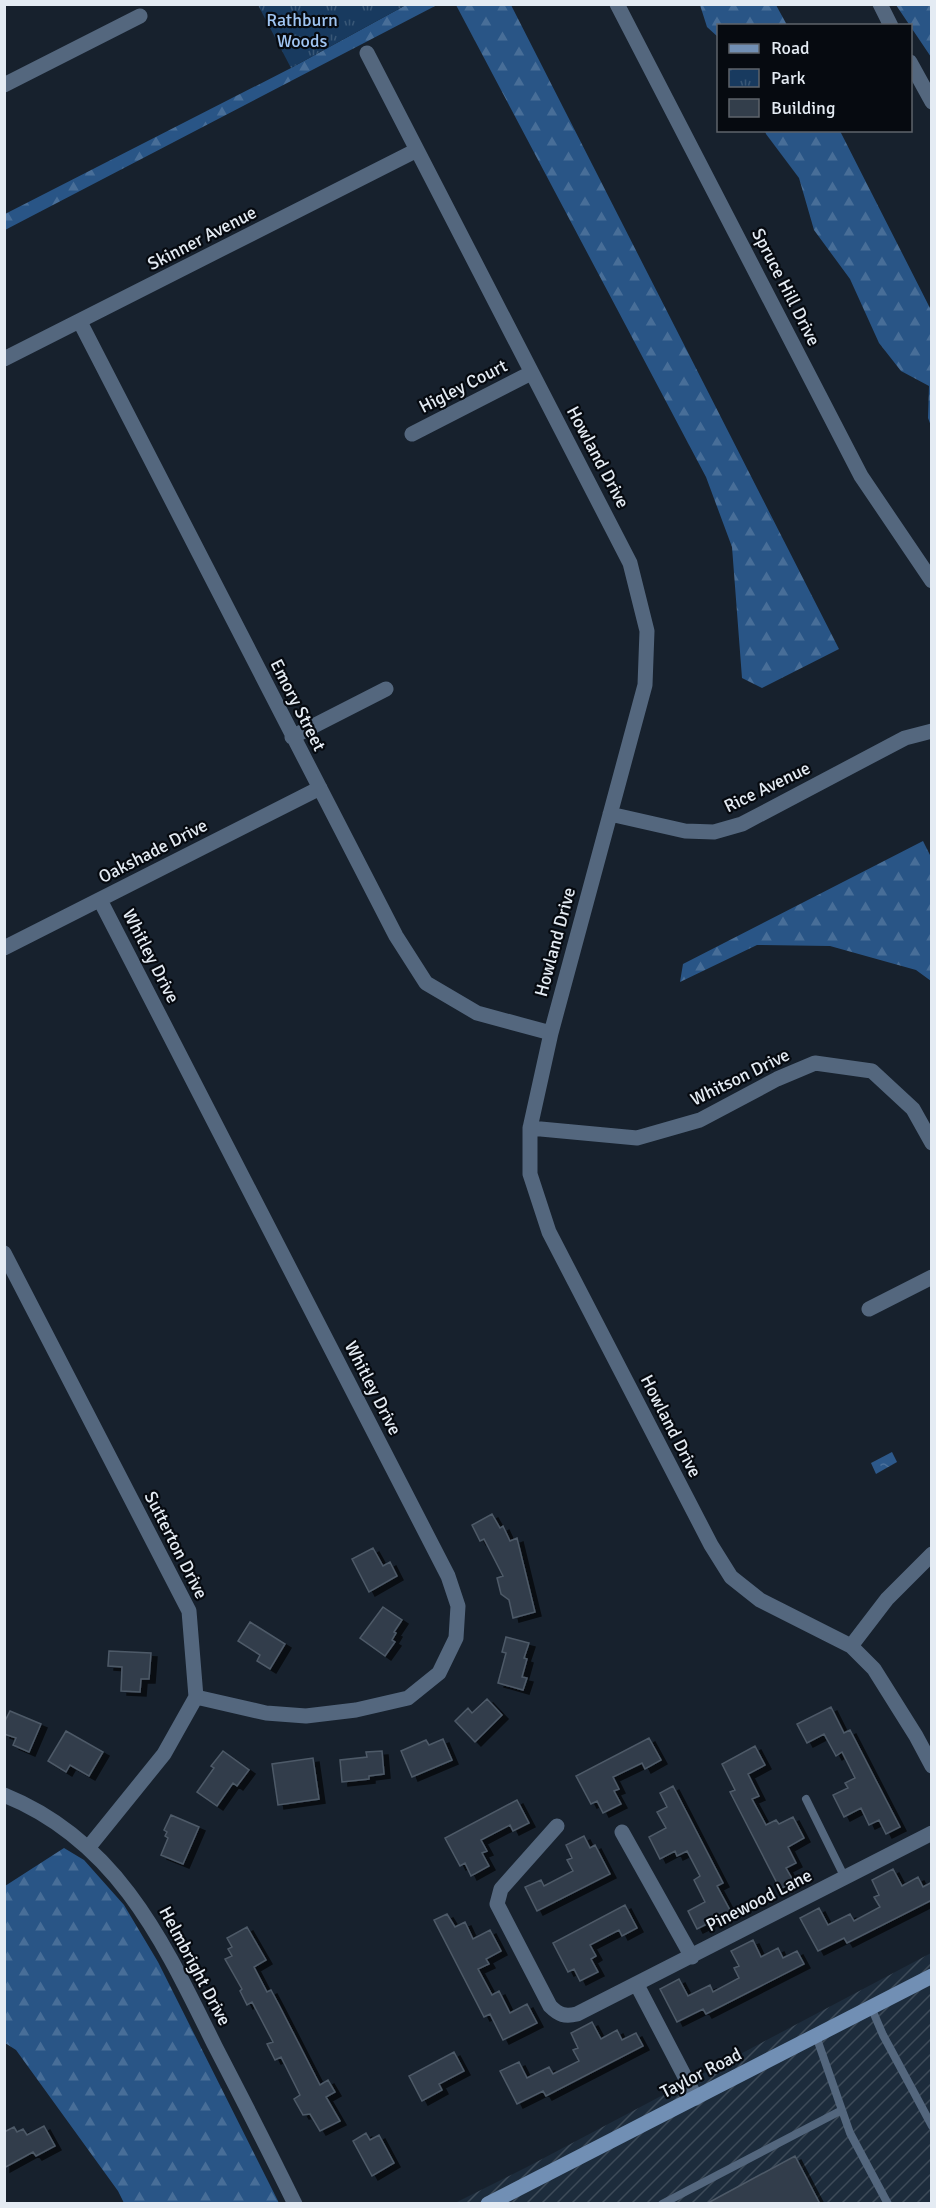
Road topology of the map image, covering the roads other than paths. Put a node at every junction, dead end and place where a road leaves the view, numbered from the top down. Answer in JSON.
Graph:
{"nodes":[{"id":1,"x":617,"y":4,"type":"edge"},
{"id":2,"x":880,"y":4,"type":"edge"},
{"id":3,"x":140,"y":16,"type":"dead end"},
{"id":4,"x":890,"y":24,"type":"edge"},
{"id":5,"x":367,"y":53,"type":"dead end"},
{"id":6,"x":912,"y":66,"type":"edge"},
{"id":7,"x":4,"y":85,"type":"edge"},
{"id":8,"x":932,"y":102,"type":"edge"},
{"id":9,"x":417,"y":150,"type":"junction"},
{"id":10,"x":80,"y":322,"type":"junction"},
{"id":11,"x":4,"y":359,"type":"edge"},
{"id":12,"x":531,"y":373,"type":"junction"},
{"id":13,"x":412,"y":434,"type":"dead end"},
{"id":14,"x":932,"y":581,"type":"edge"},
{"id":15,"x":386,"y":689,"type":"dead end"},
{"id":16,"x":932,"y":731,"type":"edge"},
{"id":17,"x":292,"y":737,"type":"junction"},
{"id":18,"x":320,"y":788,"type":"junction"},
{"id":19,"x":610,"y":814,"type":"junction"},
{"id":20,"x":100,"y":900,"type":"junction"},
{"id":21,"x":4,"y":948,"type":"edge"},
{"id":22,"x":551,"y":1033,"type":"junction"},
{"id":23,"x":530,"y":1128,"type":"junction"},
{"id":24,"x":932,"y":1143,"type":"edge"},
{"id":25,"x":4,"y":1253,"type":"edge"},
{"id":26,"x":932,"y":1278,"type":"edge"},
{"id":27,"x":870,"y":1309,"type":"dead end"},
{"id":28,"x":932,"y":1554,"type":"edge"},
{"id":29,"x":851,"y":1646,"type":"junction"},
{"id":30,"x":196,"y":1697,"type":"junction"},
{"id":31,"x":932,"y":1766,"type":"edge"},
{"id":32,"x":4,"y":1796,"type":"edge"},
{"id":33,"x":806,"y":1799,"type":"dead end"},
{"id":34,"x":557,"y":1826,"type":"dead end"},
{"id":35,"x":622,"y":1832,"type":"dead end"},
{"id":36,"x":932,"y":1833,"type":"edge"},
{"id":37,"x":88,"y":1848,"type":"junction"},
{"id":38,"x":845,"y":1878,"type":"junction"},
{"id":39,"x":692,"y":1957,"type":"junction"},
{"id":40,"x":932,"y":1976,"type":"edge"},
{"id":41,"x":637,"y":1985,"type":"junction"},
{"id":42,"x":871,"y":2007,"type":"junction"},
{"id":43,"x":816,"y":2036,"type":"junction"},
{"id":44,"x":696,"y":2098,"type":"junction"},
{"id":45,"x":842,"y":2110,"type":"junction"},
{"id":46,"x":932,"y":2126,"type":"edge"},
{"id":47,"x":295,"y":2204,"type":"edge"},
{"id":48,"x":488,"y":2204,"type":"edge"},
{"id":49,"x":663,"y":2204,"type":"edge"},
{"id":50,"x":888,"y":2204,"type":"edge"}],
"edges":[{"from":1,"to":14,"type":"street","name":"Spruce Hill Drive"},
{"from":2,"to":4,"type":"street"},
{"from":3,"to":7,"type":"street"},
{"from":5,"to":9,"type":"street","name":"Howland Drive"},
{"from":6,"to":8,"type":"street"},
{"from":9,"to":10,"type":"street","name":"Skinner Avenue"},
{"from":9,"to":12,"type":"street","name":"Howland Drive"},
{"from":10,"to":11,"type":"street","name":"Skinner Avenue"},
{"from":10,"to":17,"type":"street","name":"Emory Street"},
{"from":12,"to":13,"type":"street","name":"Higley Court"},
{"from":12,"to":19,"type":"street","name":"Howland Drive"},
{"from":15,"to":17,"type":"street"},
{"from":16,"to":19,"type":"street","name":"Rice Avenue"},
{"from":17,"to":18,"type":"street","name":"Emory Street"},
{"from":18,"to":20,"type":"street","name":"Oakshade Drive"},
{"from":18,"to":22,"type":"street","name":"Emory Street"},
{"from":19,"to":22,"type":"street","name":"Howland Drive"},
{"from":20,"to":21,"type":"street","name":"Oakshade Drive"},
{"from":20,"to":30,"type":"street","name":"Whitley Drive"},
{"from":22,"to":23,"type":"street","name":"Howland Drive"},
{"from":23,"to":24,"type":"street","name":"Whitson Drive"},
{"from":23,"to":29,"type":"street","name":"Howland Drive"},
{"from":25,"to":30,"type":"street","name":"Sutterton Drive"},
{"from":26,"to":27,"type":"street"},
{"from":28,"to":29,"type":"street"},
{"from":29,"to":31,"type":"street","name":"Howland Drive"},
{"from":30,"to":37,"type":"street"},
{"from":32,"to":37,"type":"street","name":"Helmbright Drive"},
{"from":33,"to":38,"type":"lane"},
{"from":34,"to":41,"type":"street","name":"Pinewood Lane"},
{"from":35,"to":39,"type":"street"},
{"from":36,"to":38,"type":"street","name":"Pinewood Lane"},
{"from":37,"to":47,"type":"street","name":"Helmbright Drive"},
{"from":38,"to":39,"type":"street","name":"Pinewood Lane"},
{"from":39,"to":41,"type":"street","name":"Pinewood Lane"},
{"from":40,"to":42,"type":"main road","name":"Taylor Road"},
{"from":41,"to":44,"type":"street"},
{"from":42,"to":43,"type":"main road","name":"Taylor Road"},
{"from":42,"to":46,"type":"lane"},
{"from":43,"to":44,"type":"main road","name":"Taylor Road"},
{"from":43,"to":45,"type":"lane"},
{"from":44,"to":48,"type":"main road","name":"Taylor Road"},
{"from":45,"to":49,"type":"lane"},
{"from":45,"to":50,"type":"lane"}]}
